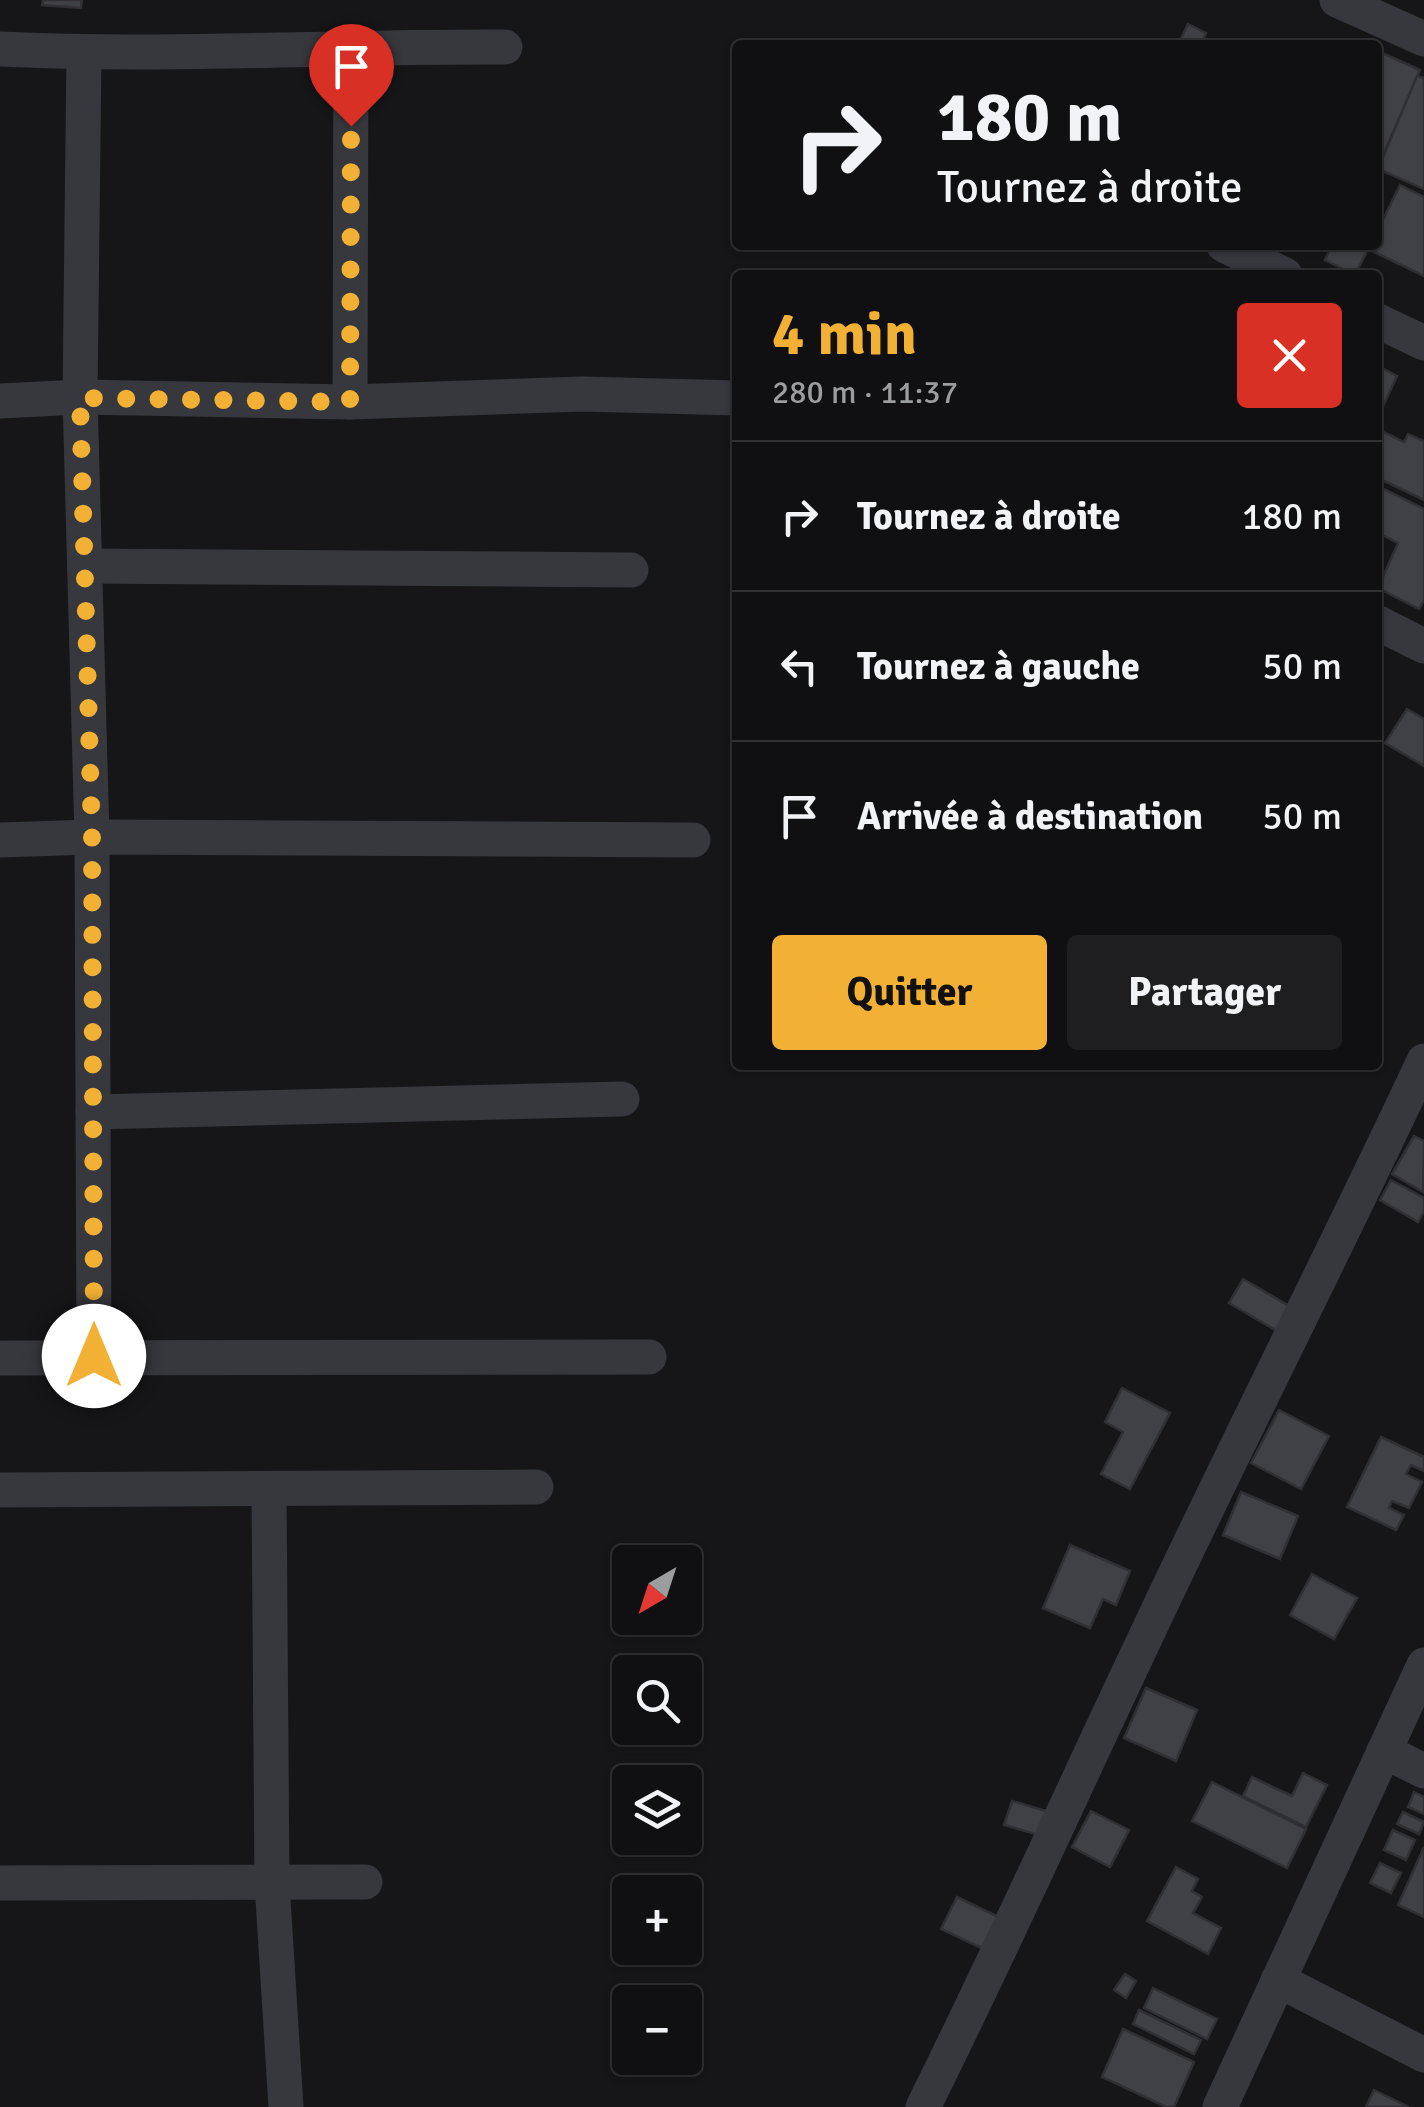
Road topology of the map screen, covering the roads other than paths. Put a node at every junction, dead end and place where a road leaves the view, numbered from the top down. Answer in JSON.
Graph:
{"nodes":[{"id":1,"x":1338,"y":0,"type":"edge"},
{"id":2,"x":1424,"y":39,"type":"edge"},
{"id":3,"x":351,"y":46,"type":"junction"},
{"id":4,"x":505,"y":47,"type":"dead end"},
{"id":5,"x":0,"y":49,"type":"edge"},
{"id":6,"x":84,"y":53,"type":"junction"},
{"id":7,"x":1234,"y":250,"type":"edge"},
{"id":8,"x":1275,"y":270,"type":"edge"},
{"id":9,"x":1382,"y":322,"type":"edge"},
{"id":10,"x":1424,"y":343,"type":"edge"},
{"id":11,"x":80,"y":398,"type":"junction"},
{"id":12,"x":732,"y":398,"type":"edge"},
{"id":13,"x":0,"y":400,"type":"edge"},
{"id":14,"x":350,"y":402,"type":"junction"},
{"id":15,"x":85,"y":566,"type":"junction"},
{"id":16,"x":631,"y":570,"type":"dead end"},
{"id":17,"x":1382,"y":626,"type":"edge"},
{"id":18,"x":1424,"y":646,"type":"edge"},
{"id":19,"x":92,"y":837,"type":"junction"},
{"id":20,"x":0,"y":840,"type":"edge"},
{"id":21,"x":693,"y":840,"type":"dead end"},
{"id":22,"x":1424,"y":1061,"type":"edge"},
{"id":23,"x":622,"y":1100,"type":"dead end"},
{"id":24,"x":93,"y":1112,"type":"junction"},
{"id":25,"x":94,"y":1356,"type":"junction"},
{"id":26,"x":650,"y":1357,"type":"dead end"},
{"id":27,"x":0,"y":1358,"type":"edge"},
{"id":28,"x":536,"y":1487,"type":"dead end"},
{"id":29,"x":269,"y":1489,"type":"junction"},
{"id":30,"x":0,"y":1490,"type":"edge"},
{"id":31,"x":1424,"y":1665,"type":"edge"},
{"id":32,"x":1384,"y":1751,"type":"junction"},
{"id":33,"x":1424,"y":1771,"type":"edge"},
{"id":34,"x":366,"y":1882,"type":"dead end"},
{"id":35,"x":0,"y":1883,"type":"edge"},
{"id":36,"x":272,"y":1883,"type":"junction"},
{"id":37,"x":1278,"y":1980,"type":"junction"},
{"id":38,"x":1424,"y":2055,"type":"edge"},
{"id":39,"x":286,"y":2107,"type":"edge"},
{"id":40,"x":923,"y":2107,"type":"edge"},
{"id":41,"x":1220,"y":2107,"type":"edge"}],
"edges":[{"from":1,"to":2,"type":"street"},
{"from":3,"to":4,"type":"street"},
{"from":3,"to":6,"type":"street"},
{"from":3,"to":14,"type":"street"},
{"from":5,"to":6,"type":"street"},
{"from":6,"to":11,"type":"street"},
{"from":7,"to":8,"type":"street"},
{"from":9,"to":10,"type":"street"},
{"from":11,"to":13,"type":"street"},
{"from":11,"to":14,"type":"street"},
{"from":11,"to":15,"type":"street"},
{"from":12,"to":14,"type":"street"},
{"from":15,"to":16,"type":"street"},
{"from":15,"to":19,"type":"street"},
{"from":17,"to":18,"type":"street"},
{"from":19,"to":20,"type":"street"},
{"from":19,"to":21,"type":"street"},
{"from":19,"to":24,"type":"street"},
{"from":22,"to":40,"type":"street"},
{"from":23,"to":24,"type":"street"},
{"from":24,"to":25,"type":"street"},
{"from":25,"to":26,"type":"street"},
{"from":25,"to":27,"type":"street"},
{"from":28,"to":29,"type":"street"},
{"from":29,"to":30,"type":"street"},
{"from":29,"to":36,"type":"street"},
{"from":31,"to":32,"type":"street"},
{"from":32,"to":33,"type":"street"},
{"from":32,"to":37,"type":"street"},
{"from":34,"to":36,"type":"street"},
{"from":35,"to":36,"type":"street"},
{"from":36,"to":39,"type":"street"},
{"from":37,"to":38,"type":"street"},
{"from":37,"to":41,"type":"street"}]}
